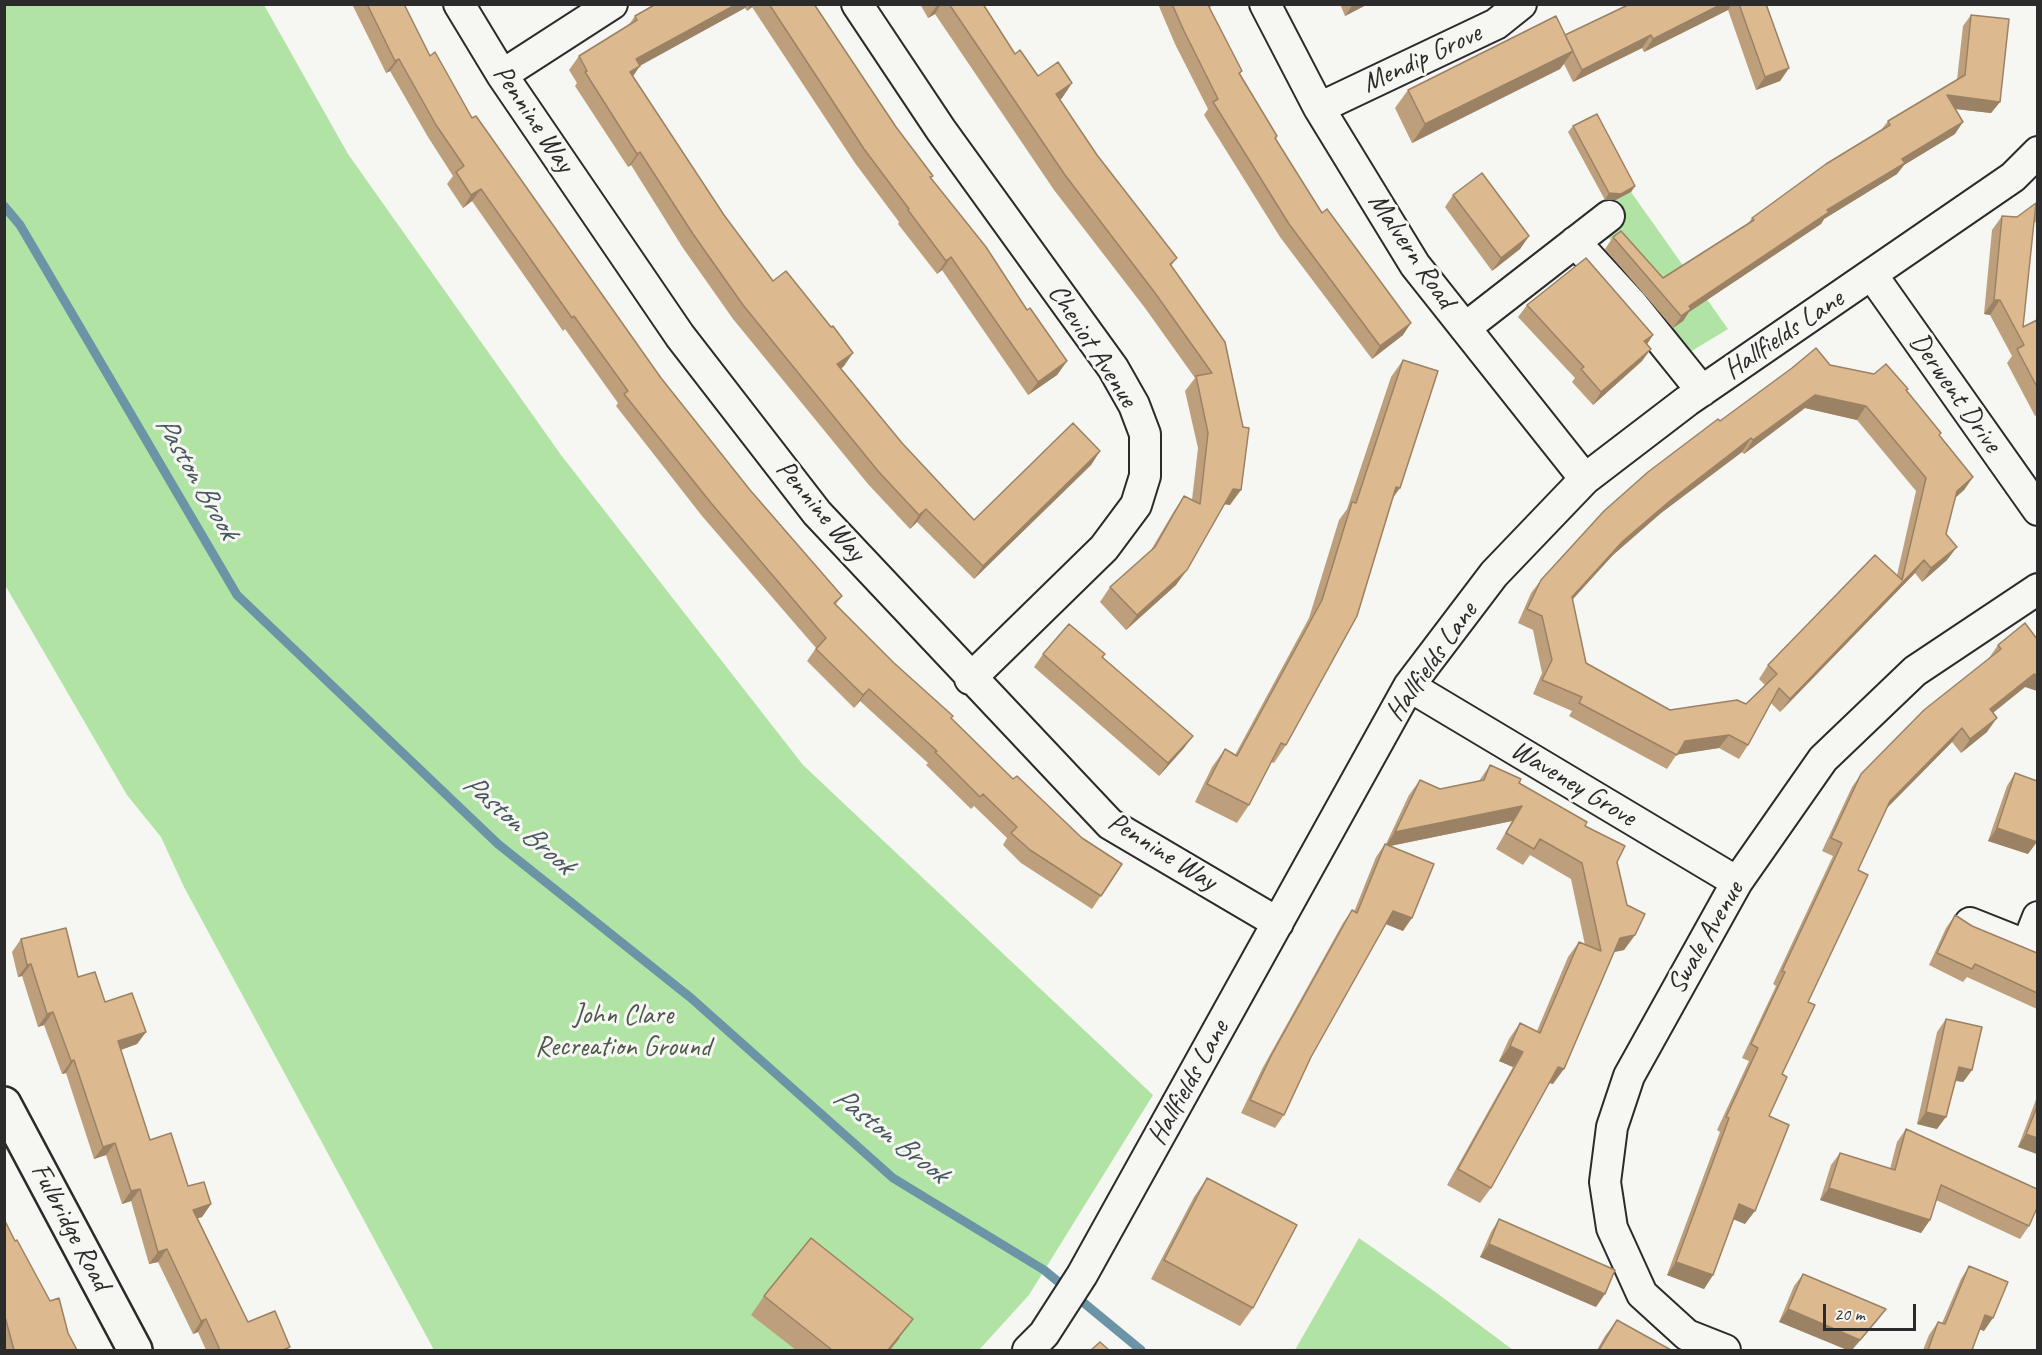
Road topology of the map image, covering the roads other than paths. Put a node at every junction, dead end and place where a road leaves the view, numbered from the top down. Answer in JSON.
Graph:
{"nodes":[{"id":1,"x":459,"y":4,"type":"edge"},
{"id":2,"x":612,"y":4,"type":"edge"},
{"id":3,"x":857,"y":4,"type":"edge"},
{"id":4,"x":1264,"y":4,"type":"edge"},
{"id":5,"x":1521,"y":4,"type":"edge"},
{"id":6,"x":502,"y":75,"type":"junction"},
{"id":7,"x":1319,"y":108,"type":"junction"},
{"id":8,"x":2037,"y":152,"type":"edge"},
{"id":9,"x":1609,"y":216,"type":"dead end"},
{"id":10,"x":1575,"y":242,"type":"junction"},
{"id":11,"x":1872,"y":275,"type":"junction"},
{"id":12,"x":1465,"y":328,"type":"junction"},
{"id":13,"x":1702,"y":391,"type":"junction"},
{"id":14,"x":1585,"y":479,"type":"junction"},
{"id":15,"x":2037,"y":510,"type":"edge"},
{"id":16,"x":2037,"y":589,"type":"edge"},
{"id":17,"x":970,"y":679,"type":"junction"},
{"id":18,"x":1409,"y":686,"type":"junction"},
{"id":19,"x":1737,"y":882,"type":"junction"},
{"id":20,"x":2037,"y":917,"type":"edge"},
{"id":21,"x":1278,"y":923,"type":"junction"},
{"id":22,"x":1970,"y":923,"type":"edge"},
{"id":23,"x":2032,"y":948,"type":"edge"},
{"id":24,"x":4,"y":1104,"type":"edge"},
{"id":25,"x":135,"y":1350,"type":"edge"},
{"id":26,"x":1029,"y":1350,"type":"edge"},
{"id":27,"x":1725,"y":1350,"type":"edge"}],
"edges":[{"from":1,"to":6,"type":"street","name":"Pennine Way"},
{"from":2,"to":6,"type":"street"},
{"from":3,"to":17,"type":"street","name":"Cheviot Avenue"},
{"from":4,"to":7,"type":"street","name":"Malvern Road"},
{"from":5,"to":7,"type":"street","name":"Mendip Grove"},
{"from":6,"to":17,"type":"street","name":"Pennine Way"},
{"from":7,"to":12,"type":"street","name":"Malvern Road"},
{"from":8,"to":11,"type":"street","name":"Hallfields Lane"},
{"from":9,"to":10,"type":"street"},
{"from":10,"to":12,"type":"street"},
{"from":10,"to":13,"type":"street"},
{"from":11,"to":13,"type":"street","name":"Hallfields Lane"},
{"from":11,"to":15,"type":"street","name":"Derwent Drive"},
{"from":12,"to":14,"type":"street","name":"Malvern Road"},
{"from":13,"to":14,"type":"street","name":"Hallfields Lane"},
{"from":14,"to":18,"type":"street","name":"Hallfields Lane"},
{"from":16,"to":19,"type":"street","name":"Swale Avenue"},
{"from":17,"to":21,"type":"street","name":"Pennine Way"},
{"from":18,"to":19,"type":"street","name":"Waveney Grove"},
{"from":18,"to":21,"type":"street","name":"Hallfields Lane"},
{"from":19,"to":27,"type":"street","name":"Swale Avenue"},
{"from":20,"to":23,"type":"street"},
{"from":21,"to":26,"type":"street","name":"Hallfields Lane"},
{"from":22,"to":23,"type":"street"},
{"from":24,"to":25,"type":"street","name":"Fulbridge Road"}]}
